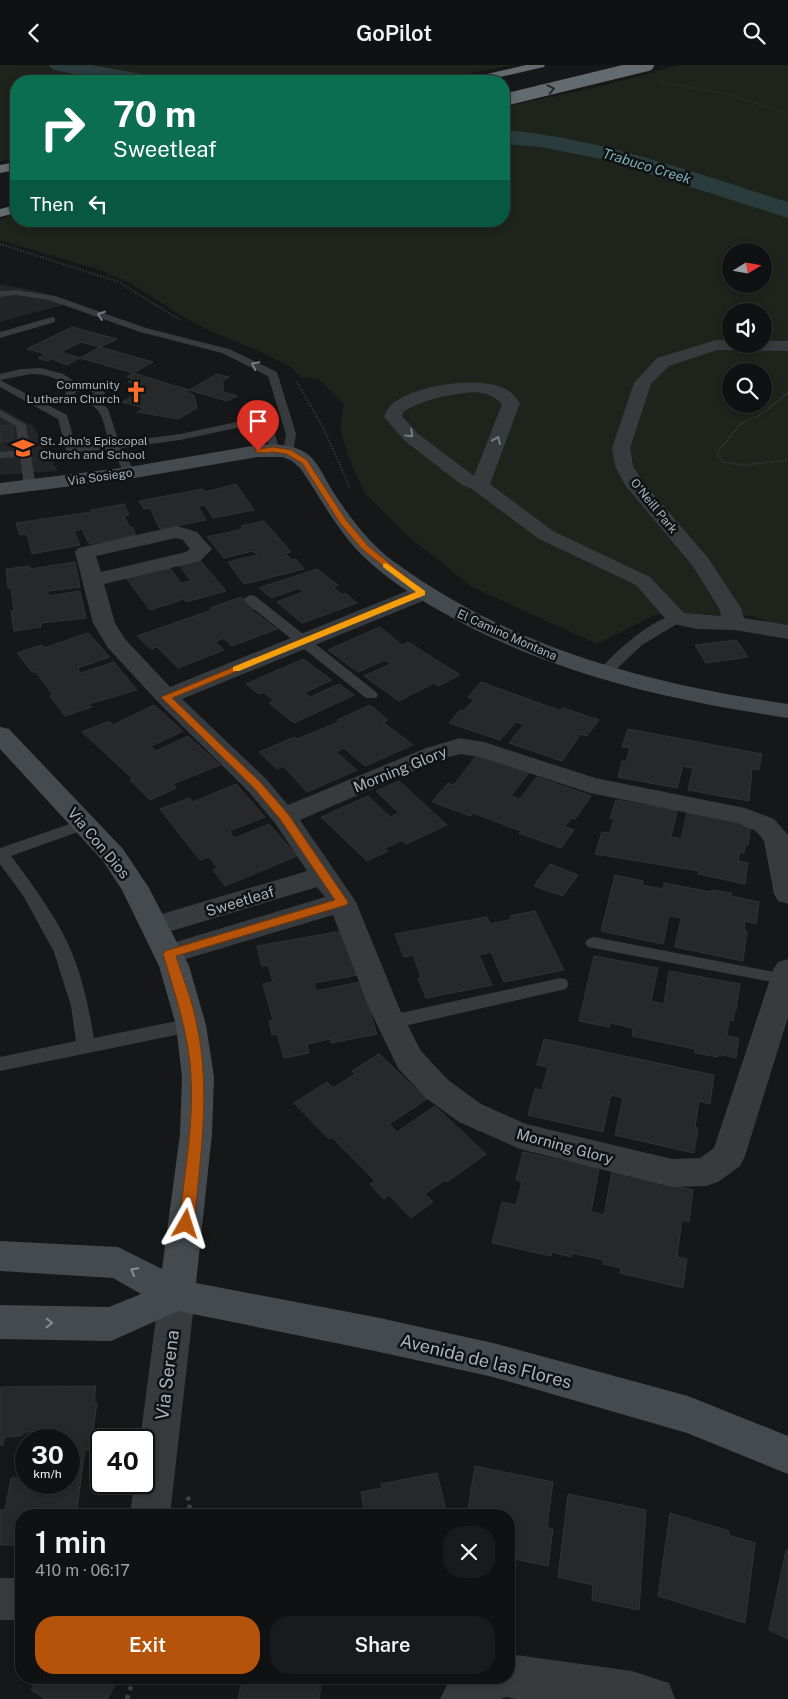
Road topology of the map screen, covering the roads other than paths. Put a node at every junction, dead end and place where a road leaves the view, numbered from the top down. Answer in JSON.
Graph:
{"nodes":[{"id":1,"x":540,"y":65,"type":"edge"},
{"id":2,"x":648,"y":65,"type":"edge"},
{"id":3,"x":495,"y":75,"type":"edge"},
{"id":4,"x":510,"y":99,"type":"edge"},
{"id":5,"x":0,"y":294,"type":"edge"},
{"id":6,"x":52,"y":320,"type":"dead end"},
{"id":7,"x":0,"y":335,"type":"edge"},
{"id":8,"x":788,"y":346,"type":"edge"},
{"id":9,"x":0,"y":377,"type":"edge"},
{"id":10,"x":0,"y":383,"type":"edge"},
{"id":11,"x":0,"y":413,"type":"edge"},
{"id":12,"x":115,"y":445,"type":"junction"},
{"id":13,"x":273,"y":451,"type":"junction"},
{"id":14,"x":25,"y":453,"type":"junction"},
{"id":15,"x":0,"y":455,"type":"edge"},
{"id":16,"x":129,"y":473,"type":"junction"},
{"id":17,"x":479,"y":485,"type":"junction"},
{"id":18,"x":30,"y":487,"type":"junction"},
{"id":19,"x":0,"y":489,"type":"edge"},
{"id":20,"x":94,"y":580,"type":"dead end"},
{"id":21,"x":422,"y":593,"type":"junction"},
{"id":22,"x":250,"y":599,"type":"dead end"},
{"id":23,"x":676,"y":618,"type":"junction"},
{"id":24,"x":734,"y":623,"type":"junction"},
{"id":25,"x":788,"y":632,"type":"edge"},
{"id":26,"x":303,"y":642,"type":"junction"},
{"id":27,"x":604,"y":673,"type":"junction"},
{"id":28,"x":371,"y":695,"type":"dead end"},
{"id":29,"x":166,"y":697,"type":"junction"},
{"id":30,"x":788,"y":711,"type":"edge"},
{"id":31,"x":0,"y":734,"type":"edge"},
{"id":32,"x":284,"y":817,"type":"junction"},
{"id":33,"x":84,"y":824,"type":"junction"},
{"id":34,"x":0,"y":853,"type":"edge"},
{"id":35,"x":324,"y":875,"type":"junction"},
{"id":36,"x":788,"y":894,"type":"edge"},
{"id":37,"x":342,"y":902,"type":"junction"},
{"id":38,"x":155,"y":926,"type":"junction"},
{"id":39,"x":594,"y":943,"type":"dead end"},
{"id":40,"x":169,"y":954,"type":"junction"},
{"id":41,"x":786,"y":975,"type":"edge"},
{"id":42,"x":560,"y":985,"type":"dead end"},
{"id":43,"x":391,"y":1022,"type":"junction"},
{"id":44,"x":191,"y":1025,"type":"junction"},
{"id":45,"x":86,"y":1046,"type":"junction"},
{"id":46,"x":0,"y":1064,"type":"edge"},
{"id":47,"x":0,"y":1256,"type":"edge"},
{"id":48,"x":177,"y":1295,"type":"junction"},
{"id":49,"x":0,"y":1322,"type":"edge"},
{"id":50,"x":788,"y":1455,"type":"edge"},
{"id":51,"x":151,"y":1509,"type":"edge"},
{"id":52,"x":0,"y":1599,"type":"edge"},
{"id":53,"x":15,"y":1599,"type":"edge"},
{"id":54,"x":515,"y":1677,"type":"edge"},
{"id":55,"x":653,"y":1699,"type":"edge"}],
"edges":[{"from":1,"to":3,"type":"highway"},
{"from":4,"to":2,"type":"highway","one_way":true,"bridge":true},
{"from":13,"to":5,"type":"lane","one_way":true},
{"from":6,"to":7,"type":"lane"},
{"from":8,"to":24,"type":"street","name":"O'Neill Park"},
{"from":9,"to":12,"type":"lane"},
{"from":10,"to":12,"type":"lane"},
{"from":11,"to":14,"type":"lane"},
{"from":12,"to":13,"type":"lane"},
{"from":12,"to":16,"type":"lane"},
{"from":13,"to":16,"type":"street","name":"Via Sosiego"},
{"from":13,"to":21,"type":"street","name":"El Camino Montana"},
{"from":14,"to":15,"type":"lane"},
{"from":14,"to":18,"type":"lane"},
{"from":16,"to":18,"type":"street","name":"Via Sosiego"},
{"from":17,"to":17,"type":"street","one_way":true},
{"from":17,"to":23,"type":"street"},
{"from":18,"to":19,"type":"street","name":"Via Sosiego"},
{"from":20,"to":29,"type":"street","name":"Morning Glory"},
{"from":21,"to":26,"type":"street"},
{"from":21,"to":27,"type":"street","name":"El Camino Montana"},
{"from":22,"to":26,"type":"lane"},
{"from":23,"to":24,"type":"street"},
{"from":23,"to":27,"type":"lane"},
{"from":24,"to":25,"type":"street"},
{"from":26,"to":28,"type":"lane"},
{"from":26,"to":29,"type":"street"},
{"from":27,"to":30,"type":"street","name":"El Camino Montana"},
{"from":29,"to":32,"type":"street","name":"Morning Glory"},
{"from":31,"to":33,"type":"street","name":"Via Con Dios"},
{"from":32,"to":35,"type":"street","name":"Morning Glory"},
{"from":32,"to":36,"type":"street","name":"Morning Glory"},
{"from":33,"to":34,"type":"lane"},
{"from":33,"to":38,"type":"street","name":"Via Con Dios"},
{"from":34,"to":45,"type":"lane"},
{"from":35,"to":37,"type":"street","name":"Morning Glory"},
{"from":35,"to":38,"type":"street","name":"Sweetleaf"},
{"from":37,"to":40,"type":"street","name":"Sweetleaf"},
{"from":37,"to":43,"type":"street","name":"Morning Glory"},
{"from":38,"to":40,"type":"street","name":"Via Con Dios"},
{"from":39,"to":41,"type":"lane"},
{"from":40,"to":44,"type":"street","name":"Via Con Dios"},
{"from":41,"to":43,"type":"street","name":"Morning Glory"},
{"from":42,"to":43,"type":"lane"},
{"from":44,"to":45,"type":"lane"},
{"from":44,"to":48,"type":"street","name":"Via Con Dios"},
{"from":45,"to":46,"type":"lane"},
{"from":48,"to":47,"type":"street","name":"Avenida de las Flores","one_way":true},
{"from":49,"to":48,"type":"street","one_way":true},
{"from":48,"to":50,"type":"street","name":"Avenida de las Flores"},
{"from":48,"to":51,"type":"street","name":"Via Serena"},
{"from":52,"to":53,"type":"street"},
{"from":54,"to":55,"type":"street"}]}
